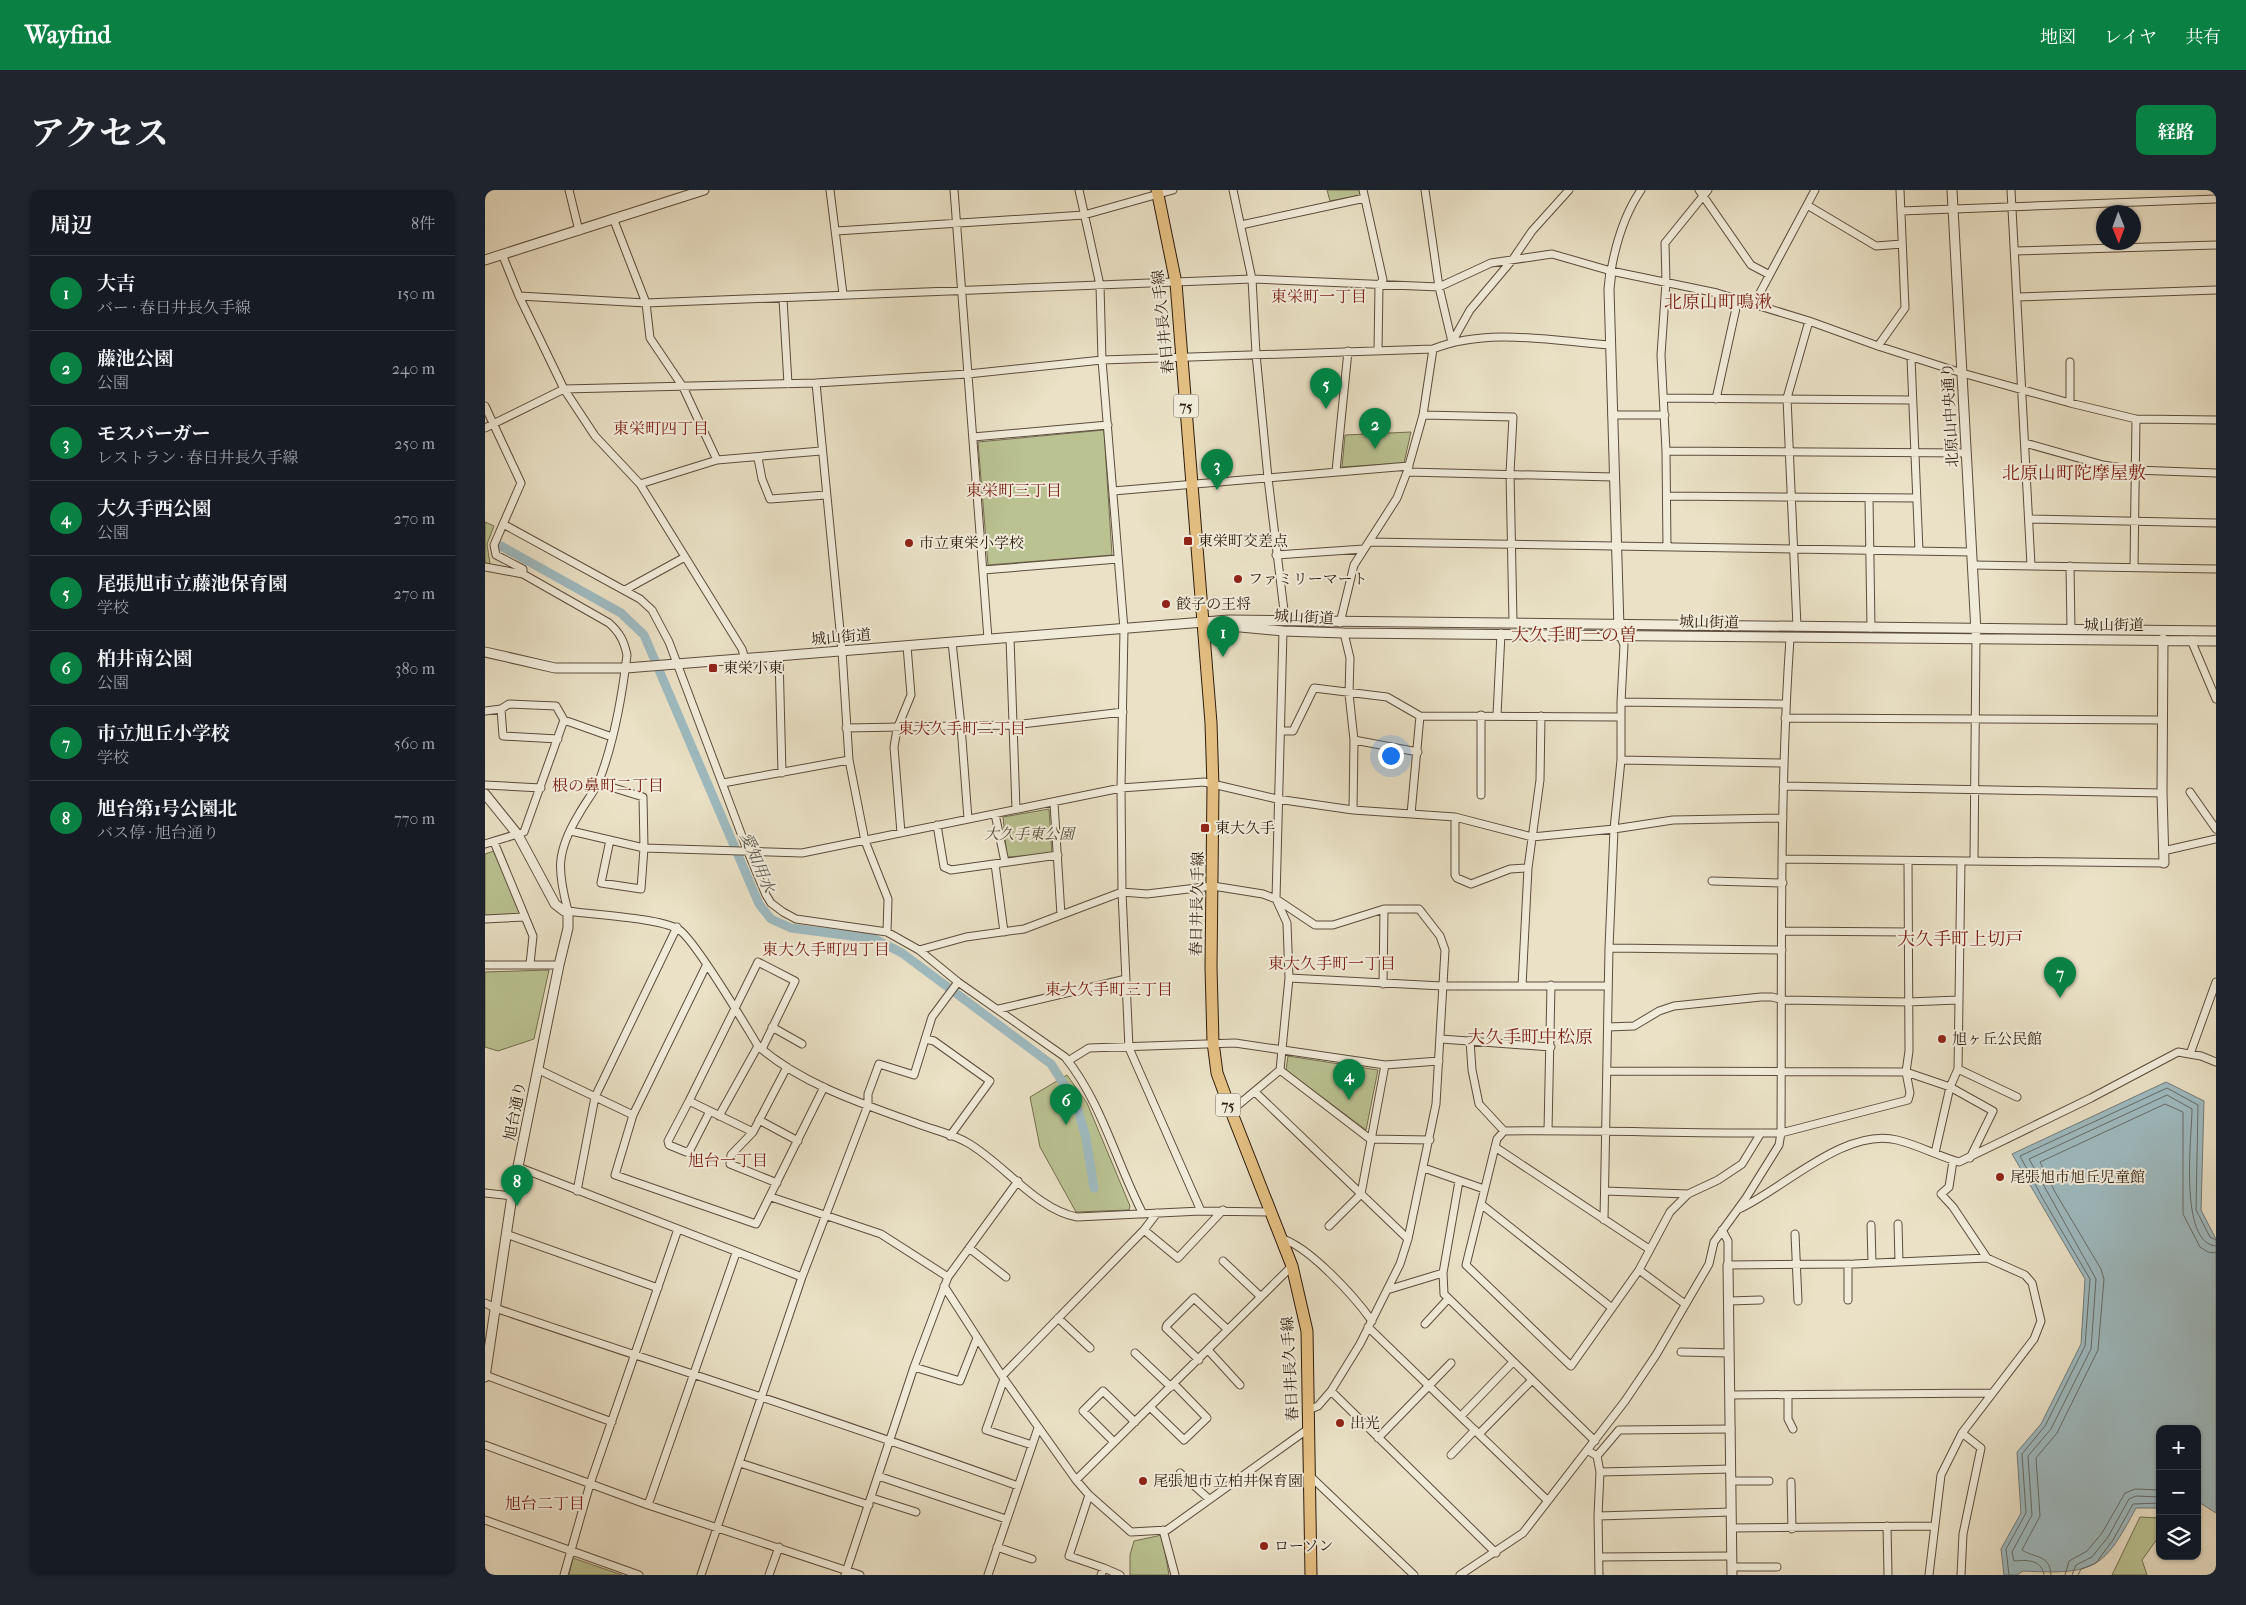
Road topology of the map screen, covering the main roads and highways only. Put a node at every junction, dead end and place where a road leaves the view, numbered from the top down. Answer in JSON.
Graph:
{"nodes":[{"id":1,"x":1157,"y":192,"type":"edge"},
{"id":2,"x":1311,"y":1575,"type":"edge"}],
"edges":[{"from":1,"to":2,"type":"main road","name":"春日井長久手線","number":"75"}]}
